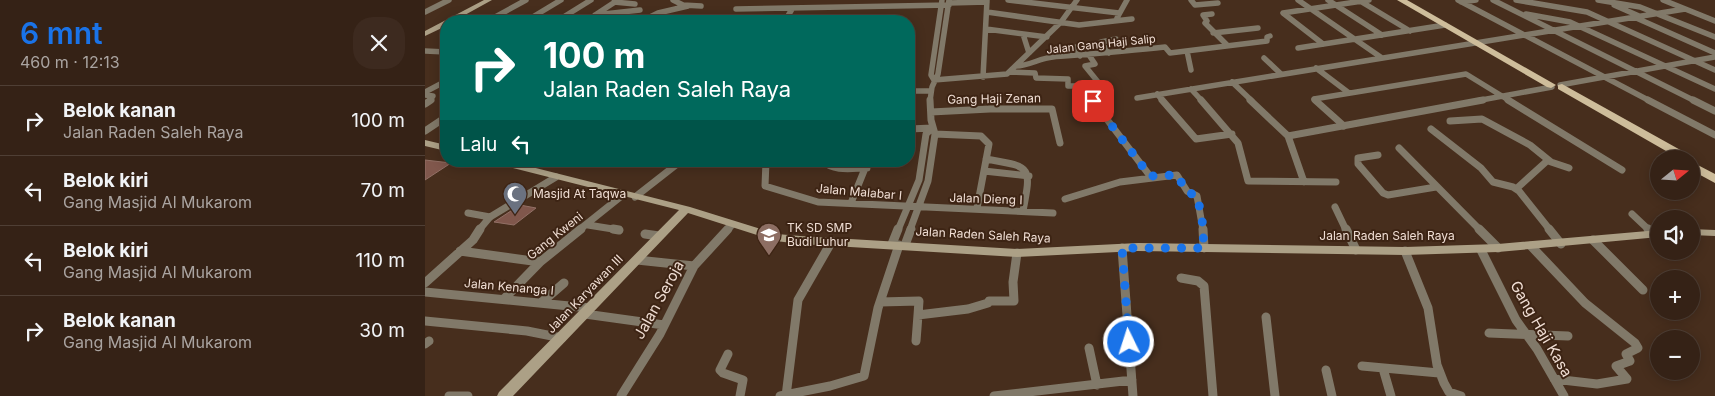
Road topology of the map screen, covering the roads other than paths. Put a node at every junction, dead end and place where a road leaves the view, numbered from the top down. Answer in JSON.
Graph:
{"nodes":[{"id":1,"x":449,"y":0,"type":"edge"},
{"id":2,"x":489,"y":0,"type":"edge"},
{"id":3,"x":527,"y":0,"type":"edge"},
{"id":4,"x":561,"y":0,"type":"edge"},
{"id":5,"x":591,"y":0,"type":"edge"},
{"id":6,"x":673,"y":0,"type":"edge"},
{"id":7,"x":759,"y":0,"type":"edge"},
{"id":8,"x":906,"y":0,"type":"edge"},
{"id":9,"x":1008,"y":0,"type":"edge"},
{"id":10,"x":1077,"y":0,"type":"edge"},
{"id":11,"x":1127,"y":0,"type":"edge"},
{"id":12,"x":1191,"y":0,"type":"edge"},
{"id":13,"x":1298,"y":0,"type":"edge"},
{"id":14,"x":1328,"y":0,"type":"edge"},
{"id":15,"x":1369,"y":0,"type":"edge"},
{"id":16,"x":1401,"y":0,"type":"edge"},
{"id":17,"x":1408,"y":0,"type":"edge"},
{"id":18,"x":1476,"y":0,"type":"edge"},
{"id":19,"x":1493,"y":0,"type":"edge"},
{"id":20,"x":1516,"y":0,"type":"edge"},
{"id":21,"x":1601,"y":0,"type":"edge"},
{"id":22,"x":1663,"y":0,"type":"edge"},
{"id":23,"x":616,"y":1,"type":"edge"},
{"id":24,"x":987,"y":1,"type":"edge"},
{"id":25,"x":1360,"y":1,"type":"edge"},
{"id":26,"x":1459,"y":1,"type":"edge"},
{"id":27,"x":942,"y":3,"type":"edge"},
{"id":28,"x":949,"y":3,"type":"edge"},
{"id":29,"x":1218,"y":3,"type":"dead end"},
{"id":30,"x":635,"y":4,"type":"dead end"},
{"id":31,"x":1335,"y":4,"type":"junction"},
{"id":32,"x":1203,"y":5,"type":"junction"},
{"id":33,"x":425,"y":6,"type":"edge"},
{"id":34,"x":437,"y":6,"type":"junction"},
{"id":35,"x":688,"y":6,"type":"junction"},
{"id":36,"x":701,"y":6,"type":"dead end"},
{"id":37,"x":904,"y":6,"type":"junction"},
{"id":38,"x":1072,"y":8,"type":"junction"},
{"id":39,"x":1309,"y":8,"type":"junction"},
{"id":40,"x":736,"y":9,"type":"dead end"},
{"id":41,"x":752,"y":9,"type":"junction"},
{"id":42,"x":792,"y":9,"type":"junction"},
{"id":43,"x":1685,"y":9,"type":"junction"},
{"id":44,"x":640,"y":10,"type":"dead end"},
{"id":45,"x":1103,"y":11,"type":"junction"},
{"id":46,"x":425,"y":12,"type":"edge"},
{"id":47,"x":987,"y":12,"type":"junction"},
{"id":48,"x":1119,"y":13,"type":"junction"},
{"id":49,"x":1519,"y":13,"type":"junction"},
{"id":50,"x":1658,"y":13,"type":"junction"},
{"id":51,"x":1212,"y":14,"type":"junction"},
{"id":52,"x":461,"y":15,"type":"edge"},
{"id":53,"x":499,"y":15,"type":"edge"},
{"id":54,"x":535,"y":15,"type":"edge"},
{"id":55,"x":567,"y":15,"type":"edge"},
{"id":56,"x":595,"y":15,"type":"joint"},
{"id":57,"x":654,"y":15,"type":"edge"},
{"id":58,"x":788,"y":15,"type":"edge"},
{"id":59,"x":1637,"y":17,"type":"junction"},
{"id":60,"x":1132,"y":19,"type":"dead end"},
{"id":61,"x":1216,"y":19,"type":"dead end"},
{"id":62,"x":1116,"y":21,"type":"junction"},
{"id":63,"x":1715,"y":21,"type":"edge"},
{"id":64,"x":1061,"y":22,"type":"junction"},
{"id":65,"x":1609,"y":22,"type":"junction"},
{"id":66,"x":1095,"y":23,"type":"junction"},
{"id":67,"x":1445,"y":25,"type":"junction"},
{"id":68,"x":440,"y":26,"type":"edge"},
{"id":69,"x":1581,"y":26,"type":"junction"},
{"id":70,"x":938,"y":28,"type":"junction"},
{"id":71,"x":945,"y":28,"type":"junction"},
{"id":72,"x":1258,"y":28,"type":"dead end"},
{"id":73,"x":986,"y":29,"type":"junction"},
{"id":74,"x":1410,"y":30,"type":"junction"},
{"id":75,"x":1554,"y":30,"type":"junction"},
{"id":76,"x":1213,"y":33,"type":"junction"},
{"id":77,"x":425,"y":34,"type":"edge"},
{"id":78,"x":1023,"y":34,"type":"junction"},
{"id":79,"x":1524,"y":34,"type":"junction"},
{"id":80,"x":1382,"y":35,"type":"junction"},
{"id":81,"x":1270,"y":36,"type":"dead end"},
{"id":82,"x":1715,"y":36,"type":"edge"},
{"id":83,"x":1047,"y":37,"type":"junction"},
{"id":84,"x":1117,"y":39,"type":"dead end"},
{"id":85,"x":1355,"y":39,"type":"junction"},
{"id":86,"x":1475,"y":42,"type":"junction"},
{"id":87,"x":1323,"y":44,"type":"junction"},
{"id":88,"x":1227,"y":45,"type":"junction"},
{"id":89,"x":1088,"y":46,"type":"dead end"},
{"id":90,"x":440,"y":48,"type":"edge"},
{"id":91,"x":1298,"y":48,"type":"dead end"},
{"id":92,"x":425,"y":51,"type":"edge"},
{"id":93,"x":1187,"y":51,"type":"junction"},
{"id":94,"x":434,"y":52,"type":"junction"},
{"id":95,"x":440,"y":52,"type":"edge"},
{"id":96,"x":1029,"y":53,"type":"junction"},
{"id":97,"x":1109,"y":53,"type":"junction"},
{"id":98,"x":1715,"y":53,"type":"edge"},
{"id":99,"x":1089,"y":55,"type":"junction"},
{"id":100,"x":1080,"y":56,"type":"junction"},
{"id":101,"x":1715,"y":57,"type":"edge"},
{"id":102,"x":1264,"y":58,"type":"dead end"},
{"id":103,"x":1382,"y":58,"type":"junction"},
{"id":104,"x":1695,"y":61,"type":"junction"},
{"id":105,"x":1016,"y":66,"type":"junction"},
{"id":106,"x":1667,"y":66,"type":"junction"},
{"id":107,"x":1317,"y":68,"type":"junction"},
{"id":108,"x":1191,"y":70,"type":"dead end"},
{"id":109,"x":1715,"y":70,"type":"edge"},
{"id":110,"x":1010,"y":72,"type":"junction"},
{"id":111,"x":1637,"y":72,"type":"junction"},
{"id":112,"x":1281,"y":74,"type":"junction"},
{"id":113,"x":983,"y":77,"type":"junction"},
{"id":114,"x":1606,"y":77,"type":"junction"},
{"id":115,"x":934,"y":80,"type":"junction"},
{"id":116,"x":1232,"y":82,"type":"junction"},
{"id":117,"x":440,"y":85,"type":"edge"},
{"id":118,"x":1087,"y":86,"type":"dead end"},
{"id":119,"x":1556,"y":86,"type":"junction"},
{"id":120,"x":1191,"y":89,"type":"junction"},
{"id":121,"x":1715,"y":89,"type":"edge"},
{"id":122,"x":915,"y":91,"type":"edge"},
{"id":123,"x":930,"y":91,"type":"junction"},
{"id":124,"x":1349,"y":93,"type":"junction"},
{"id":125,"x":425,"y":94,"type":"edge"},
{"id":126,"x":1157,"y":94,"type":"junction"},
{"id":127,"x":1505,"y":97,"type":"junction"},
{"id":128,"x":1137,"y":98,"type":"dead end"},
{"id":129,"x":425,"y":104,"type":"edge"},
{"id":130,"x":1715,"y":111,"type":"edge"},
{"id":131,"x":931,"y":112,"type":"junction"},
{"id":132,"x":440,"y":121,"type":"edge"},
{"id":133,"x":1450,"y":121,"type":"dead end"},
{"id":134,"x":1344,"y":126,"type":"junction"},
{"id":135,"x":1715,"y":126,"type":"edge"},
{"id":136,"x":915,"y":129,"type":"edge"},
{"id":137,"x":1431,"y":129,"type":"dead end"},
{"id":138,"x":1704,"y":129,"type":"junction"},
{"id":139,"x":425,"y":130,"type":"edge"},
{"id":140,"x":934,"y":131,"type":"junction"},
{"id":141,"x":1233,"y":134,"type":"junction"},
{"id":142,"x":1715,"y":135,"type":"edge"},
{"id":143,"x":1288,"y":136,"type":"junction"},
{"id":144,"x":425,"y":143,"type":"edge"},
{"id":145,"x":1061,"y":143,"type":"dead end"},
{"id":146,"x":440,"y":147,"type":"edge"},
{"id":147,"x":1399,"y":148,"type":"dead end"},
{"id":148,"x":1665,"y":150,"type":"edge"},
{"id":149,"x":1673,"y":150,"type":"edge"},
{"id":150,"x":1377,"y":155,"type":"dead end"},
{"id":151,"x":986,"y":160,"type":"junction"},
{"id":152,"x":1548,"y":160,"type":"junction"},
{"id":153,"x":1700,"y":165,"type":"edge"},
{"id":154,"x":520,"y":167,"type":"edge"},
{"id":155,"x":672,"y":167,"type":"edge"},
{"id":156,"x":766,"y":167,"type":"edge"},
{"id":157,"x":830,"y":167,"type":"edge"},
{"id":158,"x":845,"y":167,"type":"edge"},
{"id":159,"x":867,"y":167,"type":"edge"},
{"id":160,"x":1569,"y":168,"type":"dead end"},
{"id":161,"x":1622,"y":170,"type":"dead end"},
{"id":162,"x":1700,"y":170,"type":"edge"},
{"id":163,"x":921,"y":171,"type":"junction"},
{"id":164,"x":984,"y":171,"type":"junction"},
{"id":165,"x":930,"y":172,"type":"junction"},
{"id":166,"x":1715,"y":173,"type":"edge"},
{"id":167,"x":556,"y":176,"type":"junction"},
{"id":168,"x":1029,"y":176,"type":"junction"},
{"id":169,"x":1150,"y":176,"type":"junction"},
{"id":170,"x":1715,"y":179,"type":"edge"},
{"id":171,"x":1304,"y":182,"type":"junction"},
{"id":172,"x":1336,"y":182,"type":"dead end"},
{"id":173,"x":1436,"y":188,"type":"junction"},
{"id":174,"x":1516,"y":189,"type":"junction"},
{"id":175,"x":629,"y":196,"type":"junction"},
{"id":176,"x":1065,"y":199,"type":"dead end"},
{"id":177,"x":851,"y":203,"type":"junction"},
{"id":178,"x":907,"y":207,"type":"junction"},
{"id":179,"x":1335,"y":207,"type":"dead end"},
{"id":180,"x":919,"y":208,"type":"junction"},
{"id":181,"x":977,"y":208,"type":"junction"},
{"id":182,"x":685,"y":209,"type":"junction"},
{"id":183,"x":1023,"y":211,"type":"junction"},
{"id":184,"x":468,"y":213,"type":"dead end"},
{"id":185,"x":1053,"y":213,"type":"dead end"},
{"id":186,"x":1632,"y":214,"type":"dead end"},
{"id":187,"x":490,"y":217,"type":"junction"},
{"id":188,"x":588,"y":225,"type":"junction"},
{"id":189,"x":732,"y":225,"type":"junction"},
{"id":190,"x":1650,"y":229,"type":"edge"},
{"id":191,"x":619,"y":230,"type":"dead end"},
{"id":192,"x":1700,"y":232,"type":"edge"},
{"id":193,"x":1715,"y":233,"type":"edge"},
{"id":194,"x":645,"y":234,"type":"dead end"},
{"id":195,"x":1650,"y":234,"type":"edge"},
{"id":196,"x":659,"y":236,"type":"junction"},
{"id":197,"x":1593,"y":240,"type":"junction"},
{"id":198,"x":832,"y":241,"type":"junction"},
{"id":199,"x":899,"y":244,"type":"junction"},
{"id":200,"x":1561,"y":244,"type":"junction"},
{"id":201,"x":1531,"y":246,"type":"junction"},
{"id":202,"x":1122,"y":248,"type":"junction"},
{"id":203,"x":1204,"y":248,"type":"junction"},
{"id":204,"x":1498,"y":248,"type":"junction"},
{"id":205,"x":1356,"y":250,"type":"junction"},
{"id":206,"x":1481,"y":250,"type":"junction"},
{"id":207,"x":460,"y":251,"type":"junction"},
{"id":208,"x":1405,"y":251,"type":"junction"},
{"id":209,"x":1017,"y":253,"type":"junction"},
{"id":210,"x":637,"y":260,"type":"junction"},
{"id":211,"x":540,"y":262,"type":"junction"},
{"id":212,"x":694,"y":266,"type":"junction"},
{"id":213,"x":1181,"y":278,"type":"dead end"},
{"id":214,"x":425,"y":283,"type":"edge"},
{"id":215,"x":564,"y":283,"type":"dead end"},
{"id":216,"x":1643,"y":290,"type":"dead end"},
{"id":217,"x":425,"y":292,"type":"edge"},
{"id":218,"x":504,"y":299,"type":"junction"},
{"id":219,"x":542,"y":302,"type":"junction"},
{"id":220,"x":880,"y":302,"type":"junction"},
{"id":221,"x":588,"y":311,"type":"junction"},
{"id":222,"x":918,"y":315,"type":"junction"},
{"id":223,"x":1266,"y":317,"type":"dead end"},
{"id":224,"x":425,"y":320,"type":"edge"},
{"id":225,"x":664,"y":325,"type":"junction"},
{"id":226,"x":1489,"y":332,"type":"dead end"},
{"id":227,"x":1527,"y":335,"type":"junction"},
{"id":228,"x":1568,"y":336,"type":"dead end"},
{"id":229,"x":562,"y":338,"type":"junction"},
{"id":230,"x":915,"y":341,"type":"dead end"},
{"id":231,"x":1089,"y":348,"type":"dead end"},
{"id":232,"x":728,"y":354,"type":"dead end"},
{"id":233,"x":1362,"y":366,"type":"dead end"},
{"id":234,"x":1326,"y":370,"type":"dead end"},
{"id":235,"x":1385,"y":372,"type":"dead end"},
{"id":236,"x":1439,"y":373,"type":"junction"},
{"id":237,"x":1555,"y":379,"type":"junction"},
{"id":238,"x":1132,"y":380,"type":"junction"},
{"id":239,"x":1097,"y":385,"type":"junction"},
{"id":240,"x":449,"y":396,"type":"edge"},
{"id":241,"x":468,"y":396,"type":"edge"},
{"id":242,"x":504,"y":396,"type":"edge"},
{"id":243,"x":621,"y":396,"type":"edge"},
{"id":244,"x":740,"y":396,"type":"edge"},
{"id":245,"x":784,"y":396,"type":"edge"},
{"id":246,"x":994,"y":396,"type":"edge"},
{"id":247,"x":1133,"y":396,"type":"edge"},
{"id":248,"x":1213,"y":396,"type":"edge"},
{"id":249,"x":1275,"y":396,"type":"edge"},
{"id":250,"x":1332,"y":396,"type":"edge"},
{"id":251,"x":1391,"y":396,"type":"edge"},
{"id":252,"x":1461,"y":396,"type":"edge"},
{"id":253,"x":1564,"y":396,"type":"edge"}],
"edges":[{"from":1,"to":34,"type":"street"},
{"from":2,"to":52,"type":"main road"},
{"from":3,"to":53,"type":"street"},
{"from":4,"to":54,"type":"street"},
{"from":5,"to":55,"type":"street"},
{"from":6,"to":35,"type":"street"},
{"from":7,"to":41,"type":"street"},
{"from":8,"to":37,"type":"street"},
{"from":9,"to":38,"type":"street"},
{"from":10,"to":38,"type":"street"},
{"from":11,"to":48,"type":"street"},
{"from":12,"to":32,"type":"street"},
{"from":13,"to":39,"type":"street"},
{"from":14,"to":31,"type":"street"},
{"from":15,"to":25,"type":"street"},
{"from":16,"to":67,"type":"main road"},
{"from":17,"to":86,"type":"main road"},
{"from":18,"to":26,"type":"street"},
{"from":19,"to":49,"type":"street"},
{"from":20,"to":65,"type":"street"},
{"from":21,"to":50,"type":"street"},
{"from":21,"to":59,"type":"street"},
{"from":22,"to":43,"type":"street"},
{"from":23,"to":30,"type":"street"},
{"from":23,"to":56,"type":"street"},
{"from":24,"to":28,"type":"street"},
{"from":24,"to":47,"type":"street"},
{"from":25,"to":31,"type":"street"},
{"from":25,"to":74,"type":"street"},
{"from":26,"to":79,"type":"street"},
{"from":27,"to":28,"type":"street"},
{"from":27,"to":37,"type":"street"},
{"from":27,"to":70,"type":"street"},
{"from":28,"to":71,"type":"street"},
{"from":29,"to":32,"type":"street"},
{"from":31,"to":39,"type":"street"},
{"from":31,"to":80,"type":"street"},
{"from":32,"to":51,"type":"street"},
{"from":33,"to":34,"type":"street"},
{"from":34,"to":46,"type":"street"},
{"from":35,"to":36,"type":"street"},
{"from":35,"to":57,"type":"street"},
{"from":37,"to":42,"type":"street"},
{"from":38,"to":45,"type":"street"},
{"from":38,"to":64,"type":"street"},
{"from":39,"to":85,"type":"street"},
{"from":39,"to":87,"type":"street"},
{"from":40,"to":41,"type":"street"},
{"from":41,"to":42,"type":"street"},
{"from":42,"to":58,"type":"street"},
{"from":43,"to":50,"type":"street"},
{"from":43,"to":63,"type":"street"},
{"from":44,"to":56,"type":"street"},
{"from":45,"to":48,"type":"street"},
{"from":45,"to":66,"type":"street"},
{"from":47,"to":64,"type":"street"},
{"from":47,"to":73,"type":"street"},
{"from":48,"to":62,"type":"street"},
{"from":49,"to":69,"type":"street"},
{"from":49,"to":75,"type":"street"},
{"from":50,"to":59,"type":"street"},
{"from":50,"to":82,"type":"street"},
{"from":51,"to":61,"type":"street"},
{"from":51,"to":76,"type":"street"},
{"from":59,"to":65,"type":"street"},
{"from":59,"to":98,"type":"street"},
{"from":60,"to":62,"type":"street"},
{"from":62,"to":66,"type":"street"},
{"from":64,"to":66,"type":"street"},
{"from":64,"to":83,"type":"street"},
{"from":65,"to":69,"type":"street"},
{"from":65,"to":104,"type":"street"},
{"from":67,"to":74,"type":"street"},
{"from":67,"to":86,"type":"main road"},
{"from":68,"to":77,"type":"main road"},
{"from":69,"to":75,"type":"street"},
{"from":69,"to":106,"type":"street"},
{"from":70,"to":71,"type":"street"},
{"from":70,"to":115,"type":"street"},
{"from":71,"to":115,"type":"street"},
{"from":72,"to":76,"type":"street"},
{"from":73,"to":78,"type":"street"},
{"from":73,"to":113,"type":"street"},
{"from":74,"to":80,"type":"street"},
{"from":75,"to":79,"type":"street"},
{"from":75,"to":111,"type":"street"},
{"from":76,"to":88,"type":"street"},
{"from":78,"to":83,"type":"street"},
{"from":78,"to":96,"type":"street"},
{"from":79,"to":86,"type":"street"},
{"from":79,"to":114,"type":"street"},
{"from":80,"to":85,"type":"street"},
{"from":81,"to":88,"type":"street","name":"Jalan Gang Haji Salip"},
{"from":83,"to":96,"type":"street"},
{"from":84,"to":97,"type":"street"},
{"from":85,"to":87,"type":"street"},
{"from":85,"to":103,"type":"street"},
{"from":86,"to":103,"type":"street"},
{"from":86,"to":119,"type":"main road"},
{"from":87,"to":91,"type":"street"},
{"from":88,"to":93,"type":"street","name":"Jalan Gang Haji Salip"},
{"from":89,"to":100,"type":"street"},
{"from":90,"to":94,"type":"street"},
{"from":92,"to":94,"type":"street"},
{"from":93,"to":97,"type":"street","name":"Jalan Gang Haji Salip"},
{"from":93,"to":108,"type":"street"},
{"from":94,"to":95,"type":"street"},
{"from":96,"to":105,"type":"street"},
{"from":97,"to":99,"type":"street","name":"Jalan Gang Haji Salip"},
{"from":99,"to":100,"type":"street","name":"Jalan Gang Haji Salip"},
{"from":99,"to":169,"type":"street"},
{"from":100,"to":105,"type":"street","name":"Jalan Gang Haji Salip"},
{"from":101,"to":104,"type":"street"},
{"from":102,"to":112,"type":"street"},
{"from":103,"to":107,"type":"street"},
{"from":104,"to":106,"type":"street"},
{"from":104,"to":109,"type":"street"},
{"from":105,"to":110,"type":"street"},
{"from":106,"to":111,"type":"street"},
{"from":106,"to":121,"type":"street"},
{"from":107,"to":112,"type":"street"},
{"from":107,"to":124,"type":"street"},
{"from":110,"to":113,"type":"street"},
{"from":110,"to":118,"type":"street"},
{"from":111,"to":114,"type":"street"},
{"from":111,"to":130,"type":"street"},
{"from":112,"to":116,"type":"street"},
{"from":113,"to":115,"type":"street"},
{"from":114,"to":119,"type":"street"},
{"from":114,"to":138,"type":"street"},
{"from":115,"to":123,"type":"street"},
{"from":116,"to":120,"type":"street"},
{"from":116,"to":143,"type":"street"},
{"from":117,"to":125,"type":"street"},
{"from":119,"to":127,"type":"street"},
{"from":119,"to":148,"type":"main road"},
{"from":119,"to":149,"type":"main road"},
{"from":120,"to":126,"type":"street"},
{"from":120,"to":141,"type":"street"},
{"from":122,"to":123,"type":"street"},
{"from":123,"to":131,"type":"street"},
{"from":124,"to":127,"type":"street"},
{"from":124,"to":134,"type":"street"},
{"from":125,"to":129,"type":"street"},
{"from":126,"to":128,"type":"street"},
{"from":126,"to":141,"type":"street"},
{"from":127,"to":134,"type":"street"},
{"from":127,"to":161,"type":"street"},
{"from":131,"to":140,"type":"street"},
{"from":131,"to":145,"type":"street","name":"Gang Haji Zenan"},
{"from":132,"to":139,"type":"street"},
{"from":133,"to":152,"type":"street"},
{"from":134,"to":143,"type":"street"},
{"from":135,"to":138,"type":"street"},
{"from":136,"to":140,"type":"street"},
{"from":137,"to":174,"type":"street"},
{"from":138,"to":142,"type":"street"},
{"from":140,"to":151,"type":"street"},
{"from":140,"to":163,"type":"street"},
{"from":140,"to":165,"type":"street"},
{"from":141,"to":171,"type":"street"},
{"from":143,"to":171,"type":"street"},
{"from":144,"to":146,"type":"main road"},
{"from":147,"to":173,"type":"street"},
{"from":150,"to":173,"type":"street"},
{"from":151,"to":164,"type":"street"},
{"from":151,"to":168,"type":"street"},
{"from":152,"to":160,"type":"street"},
{"from":152,"to":174,"type":"street"},
{"from":153,"to":166,"type":"main road"},
{"from":154,"to":167,"type":"main road","name":"Jalan Raden Saleh Raya"},
{"from":155,"to":175,"type":"street","name":"Gang Kweni"},
{"from":156,"to":177,"type":"street","name":"Jalan Malabar I"},
{"from":157,"to":158,"type":"street"},
{"from":159,"to":177,"type":"street"},
{"from":162,"to":170,"type":"main road"},
{"from":163,"to":165,"type":"street"},
{"from":163,"to":178,"type":"street"},
{"from":164,"to":168,"type":"street"},
{"from":164,"to":181,"type":"street"},
{"from":165,"to":180,"type":"street"},
{"from":167,"to":175,"type":"main road","name":"Jalan Raden Saleh Raya"},
{"from":167,"to":187,"type":"street"},
{"from":168,"to":183,"type":"street"},
{"from":169,"to":176,"type":"street"},
{"from":169,"to":203,"type":"street"},
{"from":171,"to":172,"type":"street"},
{"from":173,"to":204,"type":"street"},
{"from":174,"to":200,"type":"street"},
{"from":175,"to":182,"type":"main road","name":"Jalan Raden Saleh Raya"},
{"from":175,"to":188,"type":"street","name":"Gang Kweni"},
{"from":177,"to":178,"type":"street","name":"Jalan Malabar I"},
{"from":178,"to":180,"type":"street","name":"Jalan Malabar I"},
{"from":178,"to":199,"type":"street"},
{"from":179,"to":205,"type":"street"},
{"from":180,"to":181,"type":"street","name":"Jalan Dieng I"},
{"from":180,"to":199,"type":"street"},
{"from":181,"to":183,"type":"street","name":"Jalan Dieng I"},
{"from":182,"to":189,"type":"main road","name":"Jalan Raden Saleh Raya"},
{"from":182,"to":196,"type":"main road","name":"Jalan Karyawan III"},
{"from":183,"to":185,"type":"street","name":"Jalan Dieng I"},
{"from":184,"to":187,"type":"street"},
{"from":186,"to":190,"type":"street"},
{"from":187,"to":207,"type":"street"},
{"from":188,"to":191,"type":"street"},
{"from":188,"to":211,"type":"street","name":"Gang Kweni"},
{"from":189,"to":198,"type":"main road","name":"Jalan Raden Saleh Raya"},
{"from":189,"to":212,"type":"street","name":"Jalan Seroja"},
{"from":192,"to":193,"type":"main road"},
{"from":194,"to":196,"type":"street"},
{"from":195,"to":197,"type":"main road","name":"Jalan Raden Saleh Raya"},
{"from":196,"to":210,"type":"main road","name":"Jalan Karyawan III"},
{"from":197,"to":200,"type":"main road","name":"Jalan Raden Saleh Raya"},
{"from":197,"to":216,"type":"street"},
{"from":198,"to":199,"type":"main road","name":"Jalan Raden Saleh Raya"},
{"from":198,"to":245,"type":"street"},
{"from":199,"to":209,"type":"main road","name":"Jalan Raden Saleh Raya"},
{"from":199,"to":220,"type":"street"},
{"from":200,"to":201,"type":"main road","name":"Jalan Raden Saleh Raya"},
{"from":201,"to":204,"type":"main road","name":"Jalan Raden Saleh Raya"},
{"from":201,"to":237,"type":"street"},
{"from":202,"to":203,"type":"main road","name":"Jalan Raden Saleh Raya"},
{"from":202,"to":209,"type":"main road","name":"Jalan Raden Saleh Raya"},
{"from":202,"to":238,"type":"street"},
{"from":203,"to":205,"type":"main road","name":"Jalan Raden Saleh Raya"},
{"from":204,"to":206,"type":"main road","name":"Jalan Raden Saleh Raya"},
{"from":205,"to":208,"type":"main road","name":"Jalan Raden Saleh Raya"},
{"from":206,"to":208,"type":"main road","name":"Jalan Raden Saleh Raya"},
{"from":206,"to":227,"type":"street","name":"Gang Haji Kasa"},
{"from":207,"to":211,"type":"street"},
{"from":207,"to":214,"type":"street"},
{"from":208,"to":236,"type":"street"},
{"from":209,"to":222,"type":"street"},
{"from":210,"to":212,"type":"street"},
{"from":210,"to":221,"type":"main road","name":"Jalan Karyawan III"},
{"from":211,"to":218,"type":"street","name":"Gang Kweni"},
{"from":212,"to":225,"type":"street","name":"Jalan Seroja"},
{"from":213,"to":248,"type":"street"},
{"from":215,"to":219,"type":"street"},
{"from":217,"to":218,"type":"street","name":"Jalan Kenanga I"},
{"from":218,"to":219,"type":"street","name":"Jalan Kenanga I"},
{"from":219,"to":221,"type":"street","name":"Jalan Kenanga I"},
{"from":220,"to":222,"type":"street"},
{"from":220,"to":245,"type":"street"},
{"from":221,"to":225,"type":"street","name":"Jalan Kenanga I"},
{"from":221,"to":229,"type":"main road","name":"Jalan Karyawan III"},
{"from":222,"to":230,"type":"street"},
{"from":223,"to":249,"type":"street"},
{"from":224,"to":229,"type":"street"},
{"from":225,"to":243,"type":"street","name":"Jalan Seroja"},
{"from":226,"to":227,"type":"street"},
{"from":227,"to":228,"type":"street"},
{"from":227,"to":237,"type":"street","name":"Gang Haji Kasa"},
{"from":229,"to":242,"type":"main road","name":"Jalan Karyawan III"},
{"from":231,"to":239,"type":"street"},
{"from":232,"to":244,"type":"street"},
{"from":233,"to":236,"type":"street"},
{"from":234,"to":250,"type":"street"},
{"from":235,"to":251,"type":"street"},
{"from":236,"to":252,"type":"street"},
{"from":237,"to":253,"type":"street","name":"Gang Haji Kasa"},
{"from":238,"to":239,"type":"street"},
{"from":238,"to":247,"type":"street"},
{"from":239,"to":246,"type":"street"},
{"from":240,"to":241,"type":"street"}]}
